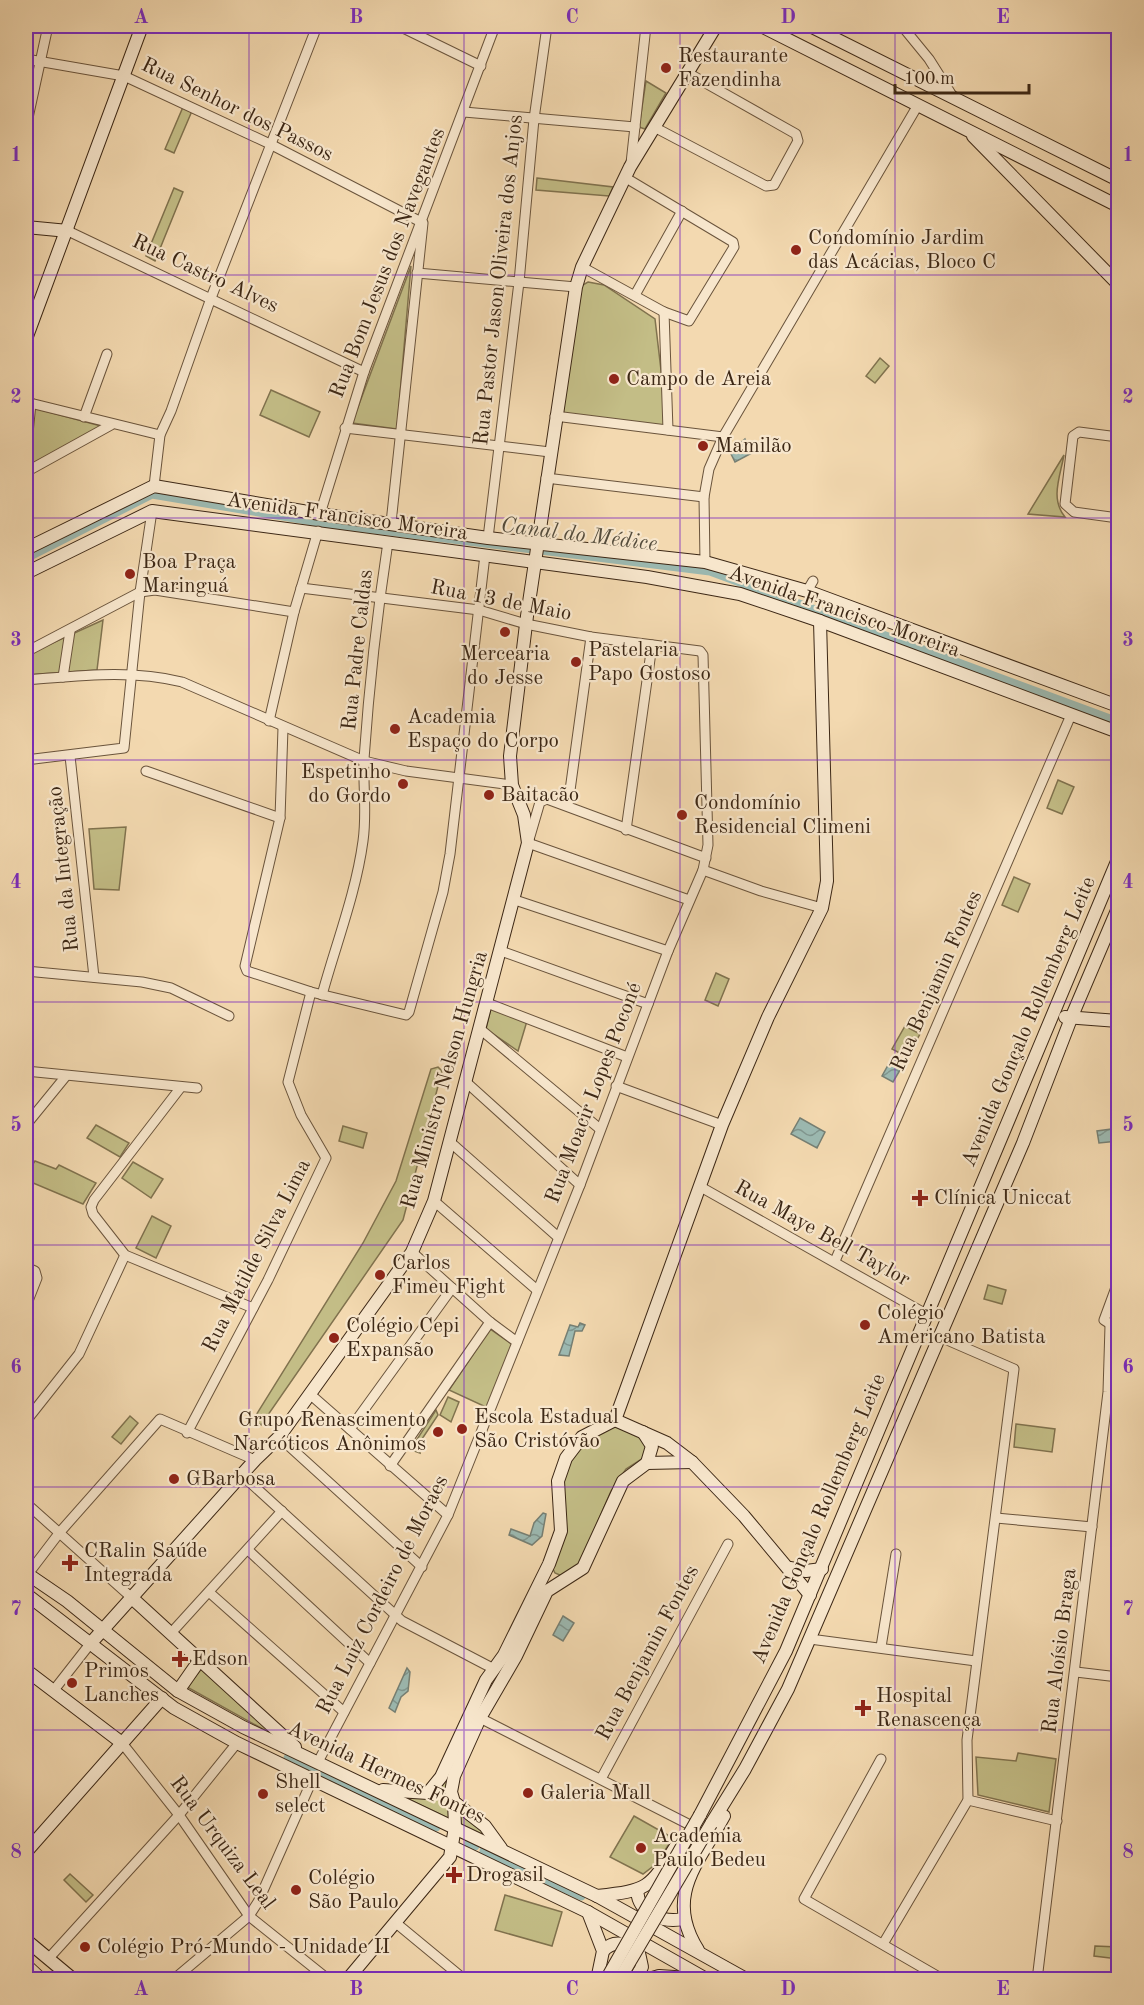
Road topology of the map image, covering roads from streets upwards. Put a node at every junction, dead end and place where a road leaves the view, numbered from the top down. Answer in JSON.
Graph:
{"nodes":[{"id":1,"x":48,"y":26,"type":"edge"},
{"id":2,"x":142,"y":26,"type":"edge"},
{"id":3,"x":317,"y":26,"type":"edge"},
{"id":4,"x":399,"y":26,"type":"edge"},
{"id":5,"x":495,"y":26,"type":"edge"},
{"id":6,"x":547,"y":26,"type":"edge"},
{"id":7,"x":646,"y":26,"type":"edge"},
{"id":8,"x":716,"y":26,"type":"edge"},
{"id":9,"x":761,"y":26,"type":"edge"},
{"id":10,"x":810,"y":26,"type":"edge"},
{"id":11,"x":902,"y":26,"type":"edge"},
{"id":12,"x":26,"y":59,"type":"edge"},
{"id":13,"x":40,"y":63,"type":"junction"},
{"id":14,"x":481,"y":66,"type":"junction"},
{"id":15,"x":688,"y":73,"type":"junction"},
{"id":16,"x":124,"y":76,"type":"junction"},
{"id":17,"x":954,"y":97,"type":"junction"},
{"id":18,"x":918,"y":105,"type":"junction"},
{"id":19,"x":464,"y":112,"type":"junction"},
{"id":20,"x":534,"y":119,"type":"junction"},
{"id":21,"x":963,"y":126,"type":"junction"},
{"id":22,"x":26,"y":127,"type":"edge"},
{"id":23,"x":634,"y":127,"type":"junction"},
{"id":24,"x":654,"y":127,"type":"junction"},
{"id":25,"x":270,"y":144,"type":"junction"},
{"id":26,"x":628,"y":172,"type":"junction"},
{"id":27,"x":1119,"y":180,"type":"edge"},
{"id":28,"x":1119,"y":206,"type":"edge"},
{"id":29,"x":682,"y":211,"type":"junction"},
{"id":30,"x":423,"y":224,"type":"junction"},
{"id":31,"x":26,"y":227,"type":"edge"},
{"id":32,"x":68,"y":231,"type":"junction"},
{"id":33,"x":582,"y":267,"type":"junction"},
{"id":34,"x":417,"y":273,"type":"junction"},
{"id":35,"x":519,"y":282,"type":"junction"},
{"id":36,"x":1119,"y":284,"type":"edge"},
{"id":37,"x":576,"y":287,"type":"junction"},
{"id":38,"x":635,"y":295,"type":"junction"},
{"id":39,"x":211,"y":298,"type":"junction"},
{"id":40,"x":664,"y":312,"type":"junction"},
{"id":41,"x":26,"y":339,"type":"edge"},
{"id":42,"x":108,"y":354,"type":"dead end"},
{"id":43,"x":364,"y":372,"type":"junction"},
{"id":44,"x":28,"y":402,"type":"edge"},
{"id":45,"x":555,"y":416,"type":"junction"},
{"id":46,"x":84,"y":417,"type":"junction"},
{"id":47,"x":111,"y":425,"type":"junction"},
{"id":48,"x":345,"y":428,"type":"junction"},
{"id":49,"x":668,"y":430,"type":"junction"},
{"id":50,"x":160,"y":435,"type":"junction"},
{"id":51,"x":402,"y":435,"type":"junction"},
{"id":52,"x":1119,"y":436,"type":"edge"},
{"id":53,"x":723,"y":437,"type":"junction"},
{"id":54,"x":499,"y":446,"type":"junction"},
{"id":55,"x":550,"y":452,"type":"junction"},
{"id":56,"x":26,"y":454,"type":"edge"},
{"id":57,"x":26,"y":472,"type":"edge"},
{"id":58,"x":546,"y":478,"type":"junction"},
{"id":59,"x":154,"y":487,"type":"junction"},
{"id":60,"x":704,"y":497,"type":"junction"},
{"id":61,"x":152,"y":509,"type":"junction"},
{"id":62,"x":320,"y":514,"type":"junction"},
{"id":63,"x":1119,"y":518,"type":"edge"},
{"id":64,"x":391,"y":523,"type":"junction"},
{"id":65,"x":318,"y":531,"type":"junction"},
{"id":66,"x":488,"y":538,"type":"junction"},
{"id":67,"x":388,"y":542,"type":"junction"},
{"id":68,"x":538,"y":544,"type":"junction"},
{"id":69,"x":26,"y":549,"type":"edge"},
{"id":70,"x":485,"y":555,"type":"junction"},
{"id":71,"x":535,"y":560,"type":"junction"},
{"id":72,"x":705,"y":562,"type":"junction"},
{"id":73,"x":26,"y":573,"type":"edge"},
{"id":74,"x":302,"y":588,"type":"junction"},
{"id":75,"x":140,"y":592,"type":"junction"},
{"id":76,"x":380,"y":599,"type":"junction"},
{"id":77,"x":479,"y":610,"type":"junction"},
{"id":78,"x":294,"y":612,"type":"junction"},
{"id":79,"x":820,"y":621,"type":"junction"},
{"id":80,"x":526,"y":624,"type":"junction"},
{"id":81,"x":70,"y":631,"type":"junction"},
{"id":82,"x":591,"y":637,"type":"junction"},
{"id":83,"x":652,"y":645,"type":"junction"},
{"id":84,"x":694,"y":649,"type":"joint"},
{"id":85,"x":26,"y":652,"type":"edge"},
{"id":86,"x":132,"y":673,"type":"junction"},
{"id":87,"x":63,"y":677,"type":"junction"},
{"id":88,"x":26,"y":680,"type":"edge"},
{"id":89,"x":1119,"y":706,"type":"edge"},
{"id":90,"x":1071,"y":715,"type":"junction"},
{"id":91,"x":268,"y":721,"type":"junction"},
{"id":92,"x":283,"y":728,"type":"junction"},
{"id":93,"x":1119,"y":732,"type":"edge"},
{"id":94,"x":70,"y":756,"type":"junction"},
{"id":95,"x":26,"y":760,"type":"edge"},
{"id":96,"x":364,"y":761,"type":"junction"},
{"id":97,"x":146,"y":771,"type":"dead end"},
{"id":98,"x":458,"y":778,"type":"junction"},
{"id":99,"x":512,"y":785,"type":"junction"},
{"id":100,"x":568,"y":806,"type":"junction"},
{"id":101,"x":280,"y":818,"type":"junction"},
{"id":102,"x":626,"y":830,"type":"junction"},
{"id":103,"x":528,"y":843,"type":"junction"},
{"id":104,"x":706,"y":858,"type":"junction"},
{"id":105,"x":258,"y":859,"type":"dead end"},
{"id":106,"x":1119,"y":859,"type":"edge"},
{"id":107,"x":269,"y":862,"type":"junction"},
{"id":108,"x":703,"y":870,"type":"junction"},
{"id":109,"x":515,"y":900,"type":"junction"},
{"id":110,"x":689,"y":900,"type":"junction"},
{"id":111,"x":822,"y":909,"type":"junction"},
{"id":112,"x":1118,"y":909,"type":"edge"},
{"id":113,"x":501,"y":951,"type":"junction"},
{"id":114,"x":668,"y":951,"type":"junction"},
{"id":115,"x":26,"y":971,"type":"edge"},
{"id":116,"x":94,"y":977,"type":"junction"},
{"id":117,"x":311,"y":992,"type":"junction"},
{"id":118,"x":322,"y":994,"type":"junction"},
{"id":119,"x":487,"y":1003,"type":"junction"},
{"id":120,"x":648,"y":1004,"type":"junction"},
{"id":121,"x":228,"y":1016,"type":"dead end"},
{"id":122,"x":1052,"y":1017,"type":"junction"},
{"id":123,"x":1072,"y":1017,"type":"junction"},
{"id":124,"x":1119,"y":1022,"type":"edge"},
{"id":125,"x":480,"y":1029,"type":"junction"},
{"id":126,"x":627,"y":1057,"type":"junction"},
{"id":127,"x":26,"y":1071,"type":"edge"},
{"id":128,"x":66,"y":1076,"type":"junction"},
{"id":129,"x":466,"y":1082,"type":"junction"},
{"id":130,"x":616,"y":1086,"type":"junction"},
{"id":131,"x":181,"y":1087,"type":"junction"},
{"id":132,"x":197,"y":1088,"type":"dead end"},
{"id":133,"x":26,"y":1125,"type":"edge"},
{"id":134,"x":722,"y":1125,"type":"junction"},
{"id":135,"x":600,"y":1129,"type":"junction"},
{"id":136,"x":450,"y":1142,"type":"junction"},
{"id":137,"x":579,"y":1185,"type":"junction"},
{"id":138,"x":699,"y":1186,"type":"junction"},
{"id":139,"x":434,"y":1201,"type":"junction"},
{"id":140,"x":558,"y":1238,"type":"junction"},
{"id":141,"x":412,"y":1252,"type":"junction"},
{"id":142,"x":125,"y":1255,"type":"junction"},
{"id":143,"x":835,"y":1261,"type":"junction"},
{"id":144,"x":30,"y":1269,"type":"edge"},
{"id":145,"x":1119,"y":1282,"type":"edge"},
{"id":146,"x":452,"y":1288,"type":"junction"},
{"id":147,"x":537,"y":1290,"type":"junction"},
{"id":148,"x":26,"y":1306,"type":"edge"},
{"id":149,"x":253,"y":1308,"type":"junction"},
{"id":150,"x":927,"y":1314,"type":"junction"},
{"id":151,"x":490,"y":1322,"type":"junction"},
{"id":152,"x":1112,"y":1327,"type":"edge"},
{"id":153,"x":938,"y":1336,"type":"junction"},
{"id":154,"x":518,"y":1342,"type":"junction"},
{"id":155,"x":1108,"y":1392,"type":"junction"},
{"id":156,"x":1119,"y":1393,"type":"edge"},
{"id":157,"x":311,"y":1395,"type":"junction"},
{"id":158,"x":26,"y":1420,"type":"edge"},
{"id":159,"x":615,"y":1420,"type":"junction"},
{"id":160,"x":350,"y":1429,"type":"junction"},
{"id":161,"x":643,"y":1431,"type":"junction"},
{"id":162,"x":187,"y":1432,"type":"junction"},
{"id":163,"x":279,"y":1437,"type":"junction"},
{"id":164,"x":255,"y":1460,"type":"junction"},
{"id":165,"x":647,"y":1462,"type":"junction"},
{"id":166,"x":692,"y":1462,"type":"junction"},
{"id":167,"x":390,"y":1466,"type":"junction"},
{"id":168,"x":243,"y":1476,"type":"junction"},
{"id":169,"x":26,"y":1503,"type":"edge"},
{"id":170,"x":282,"y":1510,"type":"junction"},
{"id":171,"x":448,"y":1515,"type":"junction"},
{"id":172,"x":996,"y":1518,"type":"junction"},
{"id":173,"x":1092,"y":1527,"type":"junction"},
{"id":174,"x":60,"y":1532,"type":"junction"},
{"id":175,"x":728,"y":1544,"type":"dead end"},
{"id":176,"x":248,"y":1550,"type":"junction"},
{"id":177,"x":896,"y":1554,"type":"dead end"},
{"id":178,"x":549,"y":1564,"type":"junction"},
{"id":179,"x":422,"y":1567,"type":"junction"},
{"id":180,"x":790,"y":1568,"type":"junction"},
{"id":181,"x":822,"y":1569,"type":"junction"},
{"id":182,"x":27,"y":1574,"type":"edge"},
{"id":183,"x":567,"y":1579,"type":"junction"},
{"id":184,"x":210,"y":1593,"type":"junction"},
{"id":185,"x":26,"y":1594,"type":"edge"},
{"id":186,"x":810,"y":1595,"type":"junction"},
{"id":187,"x":132,"y":1598,"type":"junction"},
{"id":188,"x":395,"y":1615,"type":"junction"},
{"id":189,"x":103,"y":1630,"type":"junction"},
{"id":190,"x":172,"y":1632,"type":"junction"},
{"id":191,"x":810,"y":1639,"type":"junction"},
{"id":192,"x":90,"y":1644,"type":"junction"},
{"id":193,"x":881,"y":1647,"type":"junction"},
{"id":194,"x":201,"y":1658,"type":"junction"},
{"id":195,"x":976,"y":1661,"type":"junction"},
{"id":196,"x":370,"y":1663,"type":"junction"},
{"id":197,"x":494,"y":1669,"type":"junction"},
{"id":198,"x":26,"y":1670,"type":"edge"},
{"id":199,"x":1077,"y":1672,"type":"junction"},
{"id":200,"x":1119,"y":1677,"type":"edge"},
{"id":201,"x":54,"y":1690,"type":"junction"},
{"id":202,"x":178,"y":1691,"type":"junction"},
{"id":203,"x":162,"y":1698,"type":"junction"},
{"id":204,"x":344,"y":1712,"type":"junction"},
{"id":205,"x":480,"y":1718,"type":"junction"},
{"id":206,"x":122,"y":1743,"type":"junction"},
{"id":207,"x":237,"y":1743,"type":"junction"},
{"id":208,"x":303,"y":1754,"type":"junction"},
{"id":209,"x":457,"y":1755,"type":"junction"},
{"id":210,"x":881,"y":1759,"type":"dead end"},
{"id":211,"x":318,"y":1762,"type":"junction"},
{"id":212,"x":745,"y":1769,"type":"junction"},
{"id":213,"x":313,"y":1779,"type":"junction"},
{"id":214,"x":601,"y":1779,"type":"junction"},
{"id":215,"x":720,"y":1779,"type":"junction"},
{"id":216,"x":376,"y":1790,"type":"junction"},
{"id":217,"x":968,"y":1800,"type":"junction"},
{"id":218,"x":454,"y":1802,"type":"junction"},
{"id":219,"x":179,"y":1815,"type":"junction"},
{"id":220,"x":1057,"y":1821,"type":"junction"},
{"id":221,"x":690,"y":1825,"type":"junction"},
{"id":222,"x":455,"y":1827,"type":"junction"},
{"id":223,"x":453,"y":1845,"type":"junction"},
{"id":224,"x":502,"y":1849,"type":"junction"},
{"id":225,"x":26,"y":1852,"type":"edge"},
{"id":226,"x":637,"y":1891,"type":"junction"},
{"id":227,"x":597,"y":1896,"type":"junction"},
{"id":228,"x":588,"y":1912,"type":"junction"},
{"id":229,"x":249,"y":1916,"type":"junction"},
{"id":230,"x":683,"y":1919,"type":"junction"},
{"id":231,"x":396,"y":1923,"type":"junction"},
{"id":232,"x":26,"y":1940,"type":"edge"},
{"id":233,"x":883,"y":1944,"type":"junction"},
{"id":234,"x":603,"y":1951,"type":"junction"},
{"id":235,"x":699,"y":1951,"type":"junction"},
{"id":236,"x":49,"y":1958,"type":"junction"},
{"id":237,"x":26,"y":1965,"type":"edge"},
{"id":238,"x":708,"y":1979,"type":"edge"},
{"id":239,"x":42,"y":1980,"type":"edge"},
{"id":240,"x":74,"y":1980,"type":"edge"},
{"id":241,"x":173,"y":1980,"type":"edge"},
{"id":242,"x":329,"y":1980,"type":"edge"},
{"id":243,"x":347,"y":1980,"type":"edge"},
{"id":244,"x":465,"y":1980,"type":"edge"},
{"id":245,"x":597,"y":1980,"type":"edge"},
{"id":246,"x":606,"y":1980,"type":"edge"},
{"id":247,"x":619,"y":1980,"type":"edge"},
{"id":248,"x":634,"y":1980,"type":"edge"},
{"id":249,"x":646,"y":1980,"type":"edge"},
{"id":250,"x":748,"y":1980,"type":"edge"},
{"id":251,"x":944,"y":1980,"type":"edge"},
{"id":252,"x":1037,"y":1980,"type":"edge"}],
"edges":[{"from":1,"to":13,"type":"street"},
{"from":2,"to":16,"type":"street"},
{"from":3,"to":25,"type":"street"},
{"from":4,"to":14,"type":"street"},
{"from":5,"to":14,"type":"street","name":"Rua Bom Jesus dos Navegantes"},
{"from":6,"to":20,"type":"street","name":"Rua Pastor Jason Oliveira dos Anjos"},
{"from":7,"to":23,"type":"street"},
{"from":8,"to":15,"type":"street","name":"Rua Ministro Nelson Hungria"},
{"from":9,"to":18,"type":"street"},
{"from":10,"to":17,"type":"street"},
{"from":11,"to":17,"type":"street"},
{"from":12,"to":13,"type":"street","name":"Rua Senhor dos Passos"},
{"from":13,"to":16,"type":"street","name":"Rua Senhor dos Passos"},
{"from":13,"to":22,"type":"street"},
{"from":14,"to":19,"type":"street","name":"Rua Bom Jesus dos Navegantes"},
{"from":15,"to":24,"type":"street","name":"Rua Ministro Nelson Hungria"},
{"from":15,"to":24,"type":"street"},
{"from":16,"to":25,"type":"street","name":"Rua Senhor dos Passos"},
{"from":16,"to":32,"type":"street"},
{"from":17,"to":27,"type":"street"},
{"from":18,"to":21,"type":"street"},
{"from":18,"to":53,"type":"street"},
{"from":19,"to":20,"type":"street"},
{"from":19,"to":30,"type":"street","name":"Rua Bom Jesus dos Navegantes"},
{"from":20,"to":23,"type":"street"},
{"from":20,"to":35,"type":"street","name":"Rua Pastor Jason Oliveira dos Anjos"},
{"from":21,"to":28,"type":"street"},
{"from":21,"to":36,"type":"street"},
{"from":23,"to":26,"type":"street"},
{"from":24,"to":26,"type":"street","name":"Rua Ministro Nelson Hungria"},
{"from":25,"to":30,"type":"street","name":"Rua Senhor dos Passos"},
{"from":25,"to":39,"type":"street"},
{"from":26,"to":29,"type":"street"},
{"from":26,"to":33,"type":"street","name":"Rua Ministro Nelson Hungria"},
{"from":29,"to":38,"type":"street"},
{"from":29,"to":40,"type":"street"},
{"from":30,"to":34,"type":"street"},
{"from":30,"to":43,"type":"street","name":"Rua Bom Jesus dos Navegantes"},
{"from":31,"to":32,"type":"street","name":"Rua Castro Alves"},
{"from":32,"to":39,"type":"street","name":"Rua Castro Alves"},
{"from":32,"to":41,"type":"street"},
{"from":33,"to":37,"type":"street","name":"Rua Ministro Nelson Hungria"},
{"from":33,"to":38,"type":"street"},
{"from":34,"to":35,"type":"street"},
{"from":34,"to":51,"type":"street"},
{"from":35,"to":37,"type":"street"},
{"from":35,"to":54,"type":"street","name":"Rua Pastor Jason Oliveira dos Anjos"},
{"from":37,"to":45,"type":"street","name":"Rua Ministro Nelson Hungria"},
{"from":38,"to":40,"type":"street"},
{"from":39,"to":43,"type":"street","name":"Rua Castro Alves"},
{"from":39,"to":50,"type":"street"},
{"from":40,"to":49,"type":"street"},
{"from":42,"to":46,"type":"street"},
{"from":43,"to":48,"type":"street","name":"Rua Bom Jesus dos Navegantes"},
{"from":44,"to":46,"type":"street"},
{"from":44,"to":56,"type":"street"},
{"from":45,"to":49,"type":"street"},
{"from":45,"to":55,"type":"street","name":"Rua Ministro Nelson Hungria"},
{"from":46,"to":47,"type":"street"},
{"from":47,"to":50,"type":"street"},
{"from":47,"to":57,"type":"street"},
{"from":48,"to":51,"type":"street"},
{"from":48,"to":62,"type":"street","name":"Rua Bom Jesus dos Navegantes"},
{"from":49,"to":53,"type":"street"},
{"from":50,"to":59,"type":"street"},
{"from":51,"to":54,"type":"street"},
{"from":51,"to":64,"type":"street"},
{"from":52,"to":63,"type":"street"},
{"from":53,"to":60,"type":"street"},
{"from":54,"to":55,"type":"street"},
{"from":54,"to":66,"type":"street","name":"Rua Pastor Jason Oliveira dos Anjos"},
{"from":55,"to":58,"type":"street","name":"Rua Ministro Nelson Hungria"},
{"from":58,"to":60,"type":"street"},
{"from":58,"to":68,"type":"street","name":"Rua Ministro Nelson Hungria"},
{"from":59,"to":61,"type":"street"},
{"from":59,"to":62,"type":"street","name":"Avenida Francisco Moreira"},
{"from":59,"to":69,"type":"street"},
{"from":60,"to":72,"type":"street"},
{"from":61,"to":65,"type":"street","name":"Avenida Francisco Moreira"},
{"from":61,"to":73,"type":"street"},
{"from":61,"to":75,"type":"street"},
{"from":62,"to":64,"type":"street","name":"Avenida Francisco Moreira"},
{"from":64,"to":66,"type":"street","name":"Avenida Francisco Moreira"},
{"from":65,"to":67,"type":"street","name":"Avenida Francisco Moreira"},
{"from":65,"to":74,"type":"street"},
{"from":66,"to":68,"type":"street","name":"Avenida Francisco Moreira"},
{"from":67,"to":70,"type":"street","name":"Avenida Francisco Moreira"},
{"from":67,"to":76,"type":"street","name":"Rua Padre Caldas"},
{"from":68,"to":71,"type":"street","name":"Rua Ministro Nelson Hungria"},
{"from":68,"to":72,"type":"street","name":"Avenida Francisco Moreira"},
{"from":70,"to":71,"type":"street","name":"Avenida Francisco Moreira"},
{"from":70,"to":77,"type":"street"},
{"from":71,"to":79,"type":"street","name":"Avenida Francisco Moreira"},
{"from":71,"to":80,"type":"street","name":"Rua Ministro Nelson Hungria"},
{"from":72,"to":89,"type":"street","name":"Avenida Francisco Moreira"},
{"from":74,"to":76,"type":"street","name":"Rua 13 de Maio"},
{"from":74,"to":78,"type":"street"},
{"from":75,"to":78,"type":"street"},
{"from":75,"to":81,"type":"street"},
{"from":75,"to":86,"type":"street"},
{"from":76,"to":77,"type":"street","name":"Rua 13 de Maio"},
{"from":76,"to":96,"type":"street","name":"Rua Padre Caldas"},
{"from":77,"to":80,"type":"street","name":"Rua 13 de Maio"},
{"from":77,"to":98,"type":"street"},
{"from":78,"to":91,"type":"street"},
{"from":79,"to":90,"type":"street","name":"Avenida Francisco Moreira"},
{"from":79,"to":111,"type":"street"},
{"from":80,"to":82,"type":"street","name":"Rua 13 de Maio"},
{"from":80,"to":99,"type":"street","name":"Rua Ministro Nelson Hungria"},
{"from":81,"to":85,"type":"street"},
{"from":81,"to":87,"type":"street"},
{"from":82,"to":83,"type":"street","name":"Rua 13 de Maio"},
{"from":82,"to":100,"type":"street"},
{"from":83,"to":84,"type":"street","name":"Rua 13 de Maio"},
{"from":83,"to":102,"type":"street"},
{"from":84,"to":104,"type":"street","name":"Rua Moacir Lopes Poconé"},
{"from":86,"to":87,"type":"street"},
{"from":86,"to":91,"type":"street"},
{"from":86,"to":94,"type":"street"},
{"from":87,"to":88,"type":"street"},
{"from":90,"to":93,"type":"street","name":"Avenida Francisco Moreira"},
{"from":90,"to":143,"type":"street","name":"Rua Benjamin Fontes"},
{"from":91,"to":92,"type":"street"},
{"from":92,"to":96,"type":"street"},
{"from":92,"to":101,"type":"street"},
{"from":94,"to":95,"type":"street"},
{"from":94,"to":116,"type":"street","name":"Rua da Integração"},
{"from":96,"to":98,"type":"street"},
{"from":96,"to":118,"type":"street","name":"Rua Padre Caldas"},
{"from":97,"to":101,"type":"street"},
{"from":98,"to":99,"type":"street"},
{"from":98,"to":118,"type":"street"},
{"from":99,"to":103,"type":"street","name":"Rua Ministro Nelson Hungria"},
{"from":100,"to":102,"type":"street"},
{"from":100,"to":103,"type":"street","name":"Rua Ministro Nelson Hungria"},
{"from":101,"to":107,"type":"street"},
{"from":102,"to":104,"type":"street"},
{"from":103,"to":109,"type":"street","name":"Rua Ministro Nelson Hungria"},
{"from":103,"to":110,"type":"street"},
{"from":104,"to":108,"type":"street","name":"Rua Moacir Lopes Poconé"},
{"from":105,"to":107,"type":"street"},
{"from":106,"to":122,"type":"street","name":"Avenida Gonçalo Rollemberg Leite"},
{"from":107,"to":117,"type":"street"},
{"from":108,"to":110,"type":"street","name":"Rua Moacir Lopes Poconé"},
{"from":108,"to":111,"type":"street"},
{"from":109,"to":113,"type":"street","name":"Rua Ministro Nelson Hungria"},
{"from":109,"to":114,"type":"street"},
{"from":110,"to":114,"type":"street","name":"Rua Moacir Lopes Poconé"},
{"from":111,"to":134,"type":"street"},
{"from":112,"to":123,"type":"street","name":"Avenida Gonçalo Rollemberg Leite"},
{"from":113,"to":119,"type":"street","name":"Rua Ministro Nelson Hungria"},
{"from":113,"to":120,"type":"street"},
{"from":114,"to":120,"type":"street","name":"Rua Moacir Lopes Poconé"},
{"from":115,"to":116,"type":"street"},
{"from":116,"to":121,"type":"street"},
{"from":117,"to":118,"type":"street"},
{"from":117,"to":149,"type":"street","name":"Rua Matilde Silva Lima"},
{"from":119,"to":125,"type":"street","name":"Rua Ministro Nelson Hungria"},
{"from":119,"to":126,"type":"street"},
{"from":120,"to":126,"type":"street","name":"Rua Moacir Lopes Poconé"},
{"from":122,"to":123,"type":"street"},
{"from":122,"to":150,"type":"street","name":"Avenida Gonçalo Rollemberg Leite"},
{"from":123,"to":124,"type":"street"},
{"from":123,"to":153,"type":"street","name":"Avenida Gonçalo Rollemberg Leite"},
{"from":125,"to":129,"type":"street","name":"Rua Ministro Nelson Hungria"},
{"from":125,"to":135,"type":"street"},
{"from":126,"to":130,"type":"street","name":"Rua Moacir Lopes Poconé"},
{"from":127,"to":128,"type":"street"},
{"from":128,"to":131,"type":"street"},
{"from":128,"to":133,"type":"street"},
{"from":129,"to":136,"type":"street","name":"Rua Ministro Nelson Hungria"},
{"from":129,"to":137,"type":"street"},
{"from":130,"to":134,"type":"street"},
{"from":130,"to":135,"type":"street","name":"Rua Moacir Lopes Poconé"},
{"from":131,"to":132,"type":"street"},
{"from":131,"to":142,"type":"street"},
{"from":134,"to":138,"type":"street"},
{"from":135,"to":137,"type":"street","name":"Rua Moacir Lopes Poconé"},
{"from":136,"to":139,"type":"street","name":"Rua Ministro Nelson Hungria"},
{"from":136,"to":140,"type":"street"},
{"from":137,"to":140,"type":"street","name":"Rua Moacir Lopes Poconé"},
{"from":138,"to":143,"type":"street","name":"Rua Maye Bell Taylor"},
{"from":138,"to":159,"type":"street"},
{"from":139,"to":141,"type":"street","name":"Rua Ministro Nelson Hungria"},
{"from":139,"to":147,"type":"street"},
{"from":140,"to":147,"type":"street","name":"Rua Moacir Lopes Poconé"},
{"from":141,"to":146,"type":"street"},
{"from":141,"to":157,"type":"street","name":"Rua Ministro Nelson Hungria"},
{"from":142,"to":149,"type":"street"},
{"from":142,"to":158,"type":"street"},
{"from":143,"to":150,"type":"street","name":"Rua Maye Bell Taylor"},
{"from":144,"to":148,"type":"street"},
{"from":145,"to":152,"type":"street","name":"Rua Aloísio Braga"},
{"from":146,"to":151,"type":"street"},
{"from":146,"to":160,"type":"street"},
{"from":147,"to":154,"type":"street","name":"Rua Moacir Lopes Poconé"},
{"from":149,"to":162,"type":"street","name":"Rua Matilde Silva Lima"},
{"from":150,"to":181,"type":"street","name":"Avenida Gonçalo Rollemberg Leite"},
{"from":151,"to":154,"type":"street"},
{"from":151,"to":167,"type":"street"},
{"from":152,"to":155,"type":"street","name":"Rua Aloísio Braga"},
{"from":153,"to":172,"type":"street"},
{"from":153,"to":191,"type":"street","name":"Avenida Gonçalo Rollemberg Leite"},
{"from":154,"to":171,"type":"street","name":"Rua Luiz Cordeiro de Moraes"},
{"from":155,"to":156,"type":"street"},
{"from":155,"to":173,"type":"street","name":"Rua Aloísio Braga"},
{"from":157,"to":160,"type":"street"},
{"from":157,"to":163,"type":"street","name":"Rua Ministro Nelson Hungria"},
{"from":159,"to":161,"type":"street"},
{"from":159,"to":178,"type":"street"},
{"from":160,"to":167,"type":"street"},
{"from":161,"to":165,"type":"street"},
{"from":161,"to":166,"type":"street"},
{"from":162,"to":164,"type":"street"},
{"from":162,"to":174,"type":"street"},
{"from":163,"to":164,"type":"street","name":"Rua Ministro Nelson Hungria"},
{"from":163,"to":179,"type":"street"},
{"from":164,"to":168,"type":"street","name":"Rua Ministro Nelson Hungria"},
{"from":165,"to":166,"type":"street"},
{"from":165,"to":183,"type":"street"},
{"from":166,"to":180,"type":"street"},
{"from":167,"to":171,"type":"street"},
{"from":168,"to":170,"type":"street"},
{"from":168,"to":187,"type":"street","name":"Rua Ministro Nelson Hungria"},
{"from":169,"to":174,"type":"street"},
{"from":170,"to":176,"type":"street"},
{"from":170,"to":188,"type":"street"},
{"from":171,"to":179,"type":"street","name":"Rua Luiz Cordeiro de Moraes"},
{"from":172,"to":173,"type":"street"},
{"from":172,"to":195,"type":"street"},
{"from":173,"to":199,"type":"street","name":"Rua Aloísio Braga"},
{"from":174,"to":182,"type":"street"},
{"from":174,"to":187,"type":"street"},
{"from":175,"to":214,"type":"street","name":"Rua Benjamin Fontes"},
{"from":176,"to":184,"type":"street"},
{"from":176,"to":196,"type":"street"},
{"from":177,"to":193,"type":"street"},
{"from":178,"to":183,"type":"street"},
{"from":178,"to":197,"type":"street"},
{"from":179,"to":188,"type":"street","name":"Rua Luiz Cordeiro de Moraes"},
{"from":180,"to":181,"type":"street"},
{"from":180,"to":186,"type":"street"},
{"from":181,"to":186,"type":"street","name":"Avenida Gonçalo Rollemberg Leite"},
{"from":182,"to":189,"type":"street","name":"Avenida Hermes Fontes"},
{"from":183,"to":205,"type":"street"},
{"from":184,"to":190,"type":"street"},
{"from":184,"to":204,"type":"street"},
{"from":185,"to":192,"type":"street","name":"Avenida Hermes Fontes"},
{"from":186,"to":215,"type":"street","name":"Avenida Gonçalo Rollemberg Leite"},
{"from":187,"to":189,"type":"street","name":"Rua Ministro Nelson Hungria"},
{"from":187,"to":190,"type":"street"},
{"from":188,"to":196,"type":"street","name":"Rua Luiz Cordeiro de Moraes"},
{"from":188,"to":197,"type":"street"},
{"from":189,"to":192,"type":"street","name":"Rua Ministro Nelson Hungria"},
{"from":189,"to":202,"type":"street","name":"Avenida Hermes Fontes"},
{"from":190,"to":194,"type":"street"},
{"from":191,"to":193,"type":"street"},
{"from":191,"to":212,"type":"street","name":"Avenida Gonçalo Rollemberg Leite"},
{"from":192,"to":201,"type":"street"},
{"from":192,"to":203,"type":"street","name":"Avenida Hermes Fontes"},
{"from":193,"to":195,"type":"street"},
{"from":194,"to":202,"type":"street"},
{"from":194,"to":208,"type":"street"},
{"from":195,"to":217,"type":"street"},
{"from":196,"to":204,"type":"street","name":"Rua Luiz Cordeiro de Moraes"},
{"from":197,"to":209,"type":"street"},
{"from":198,"to":201,"type":"street"},
{"from":199,"to":200,"type":"street"},
{"from":199,"to":220,"type":"street","name":"Rua Aloísio Braga"},
{"from":201,"to":206,"type":"street"},
{"from":202,"to":208,"type":"street","name":"Avenida Hermes Fontes"},
{"from":203,"to":206,"type":"street"},
{"from":203,"to":207,"type":"street","name":"Avenida Hermes Fontes"},
{"from":204,"to":211,"type":"street","name":"Rua Luiz Cordeiro de Moraes"},
{"from":205,"to":209,"type":"street"},
{"from":205,"to":214,"type":"street"},
{"from":206,"to":219,"type":"street","name":"Rua Urquiza Leal"},
{"from":206,"to":225,"type":"street"},
{"from":207,"to":213,"type":"street","name":"Avenida Hermes Fontes"},
{"from":207,"to":219,"type":"street"},
{"from":208,"to":211,"type":"street","name":"Avenida Hermes Fontes"},
{"from":209,"to":216,"type":"street"},
{"from":209,"to":218,"type":"street"},
{"from":210,"to":233,"type":"street"},
{"from":211,"to":216,"type":"street","name":"Avenida Hermes Fontes"},
{"from":212,"to":230,"type":"street"},
{"from":212,"to":247,"type":"street","name":"Avenida Gonçalo Rollemberg Leite","bridge":true},
{"from":213,"to":223,"type":"street","name":"Avenida Hermes Fontes"},
{"from":213,"to":229,"type":"street"},
{"from":214,"to":221,"type":"street"},
{"from":215,"to":221,"type":"street"},
{"from":215,"to":246,"type":"street","name":"Avenida Gonçalo Rollemberg Leite","bridge":true},
{"from":216,"to":222,"type":"street","name":"Avenida Hermes Fontes"},
{"from":217,"to":220,"type":"street"},
{"from":217,"to":233,"type":"street"},
{"from":218,"to":222,"type":"street"},
{"from":218,"to":224,"type":"street"},
{"from":219,"to":229,"type":"street","name":"Rua Urquiza Leal"},
{"from":219,"to":236,"type":"street"},
{"from":220,"to":252,"type":"street","name":"Rua Aloísio Braga"},
{"from":221,"to":226,"type":"street"},
{"from":222,"to":223,"type":"street"},
{"from":222,"to":224,"type":"street","name":"Avenida Hermes Fontes"},
{"from":223,"to":228,"type":"street","name":"Avenida Hermes Fontes"},
{"from":223,"to":231,"type":"street"},
{"from":224,"to":227,"type":"street","name":"Avenida Hermes Fontes"},
{"from":226,"to":227,"type":"street"},
{"from":226,"to":230,"type":"street"},
{"from":227,"to":235,"type":"street","name":"Avenida Hermes Fontes"},
{"from":228,"to":234,"type":"street"},
{"from":228,"to":238,"type":"street","name":"Avenida Hermes Fontes"},
{"from":229,"to":241,"type":"street"},
{"from":229,"to":242,"type":"street","name":"Rua Urquiza Leal"},
{"from":230,"to":235,"type":"street"},
{"from":231,"to":243,"type":"street"},
{"from":231,"to":244,"type":"street"},
{"from":232,"to":236,"type":"street"},
{"from":233,"to":251,"type":"street"},
{"from":234,"to":245,"type":"street"},
{"from":234,"to":248,"type":"street"},
{"from":235,"to":250,"type":"street","name":"Avenida Hermes Fontes"},
{"from":236,"to":240,"type":"street"},
{"from":237,"to":239,"type":"street"},
{"from":238,"to":249,"type":"street"}]}
